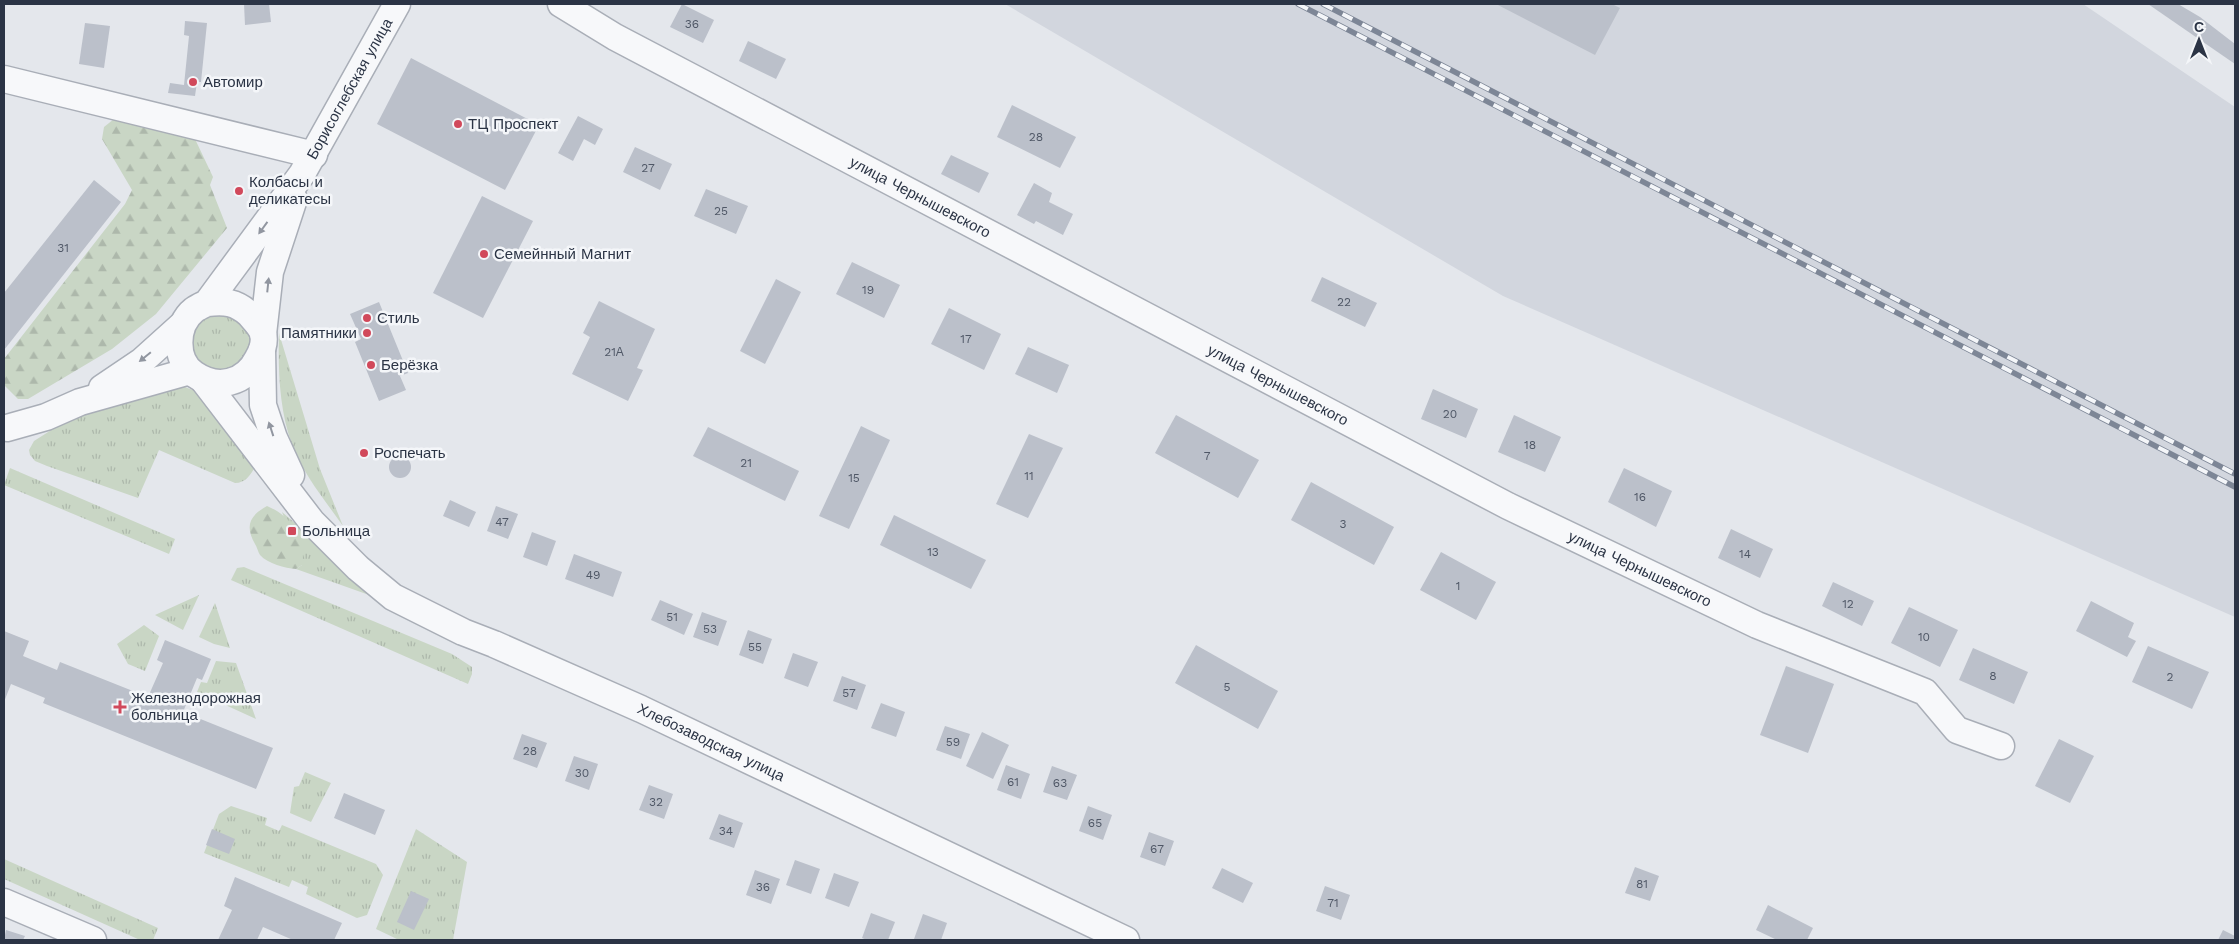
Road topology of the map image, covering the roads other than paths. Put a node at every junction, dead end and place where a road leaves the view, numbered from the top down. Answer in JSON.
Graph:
{"nodes":[{"id":1,"x":397,"y":4,"type":"edge"},
{"id":2,"x":561,"y":4,"type":"edge"},
{"id":3,"x":4,"y":79,"type":"edge"},
{"id":4,"x":308,"y":165,"type":"junction"},
{"id":5,"x":207,"y":303,"type":"junction"},
{"id":6,"x":182,"y":326,"type":"junction"},
{"id":7,"x":263,"y":342,"type":"junction"},
{"id":8,"x":197,"y":376,"type":"junction"},
{"id":9,"x":80,"y":402,"type":"junction"},
{"id":10,"x":5,"y":434,"type":"edge"},
{"id":11,"x":312,"y":522,"type":"junction"},
{"id":12,"x":2001,"y":746,"type":"dead end"},
{"id":13,"x":4,"y":902,"type":"edge"},
{"id":14,"x":93,"y":940,"type":"edge"},
{"id":15,"x":1126,"y":940,"type":"edge"}],
"edges":[{"from":1,"to":4,"type":"street","name":"Борисоглебская улица"},
{"from":2,"to":12,"type":"street","name":"улица Чернышевского"},
{"from":3,"to":4,"type":"street"},
{"from":4,"to":5,"type":"street","one_way":true},
{"from":7,"to":4,"type":"street","one_way":true},
{"from":5,"to":6,"type":"street"},
{"from":5,"to":7,"type":"street"},
{"from":6,"to":8,"type":"street"},
{"from":6,"to":9,"type":"street","one_way":true},
{"from":7,"to":8,"type":"street"},
{"from":11,"to":7,"type":"street","one_way":true},
{"from":8,"to":9,"type":"street"},
{"from":8,"to":11,"type":"street"},
{"from":9,"to":10,"type":"street"},
{"from":11,"to":15,"type":"street","name":"Хлебозаводская улица"},
{"from":13,"to":14,"type":"street"}]}
